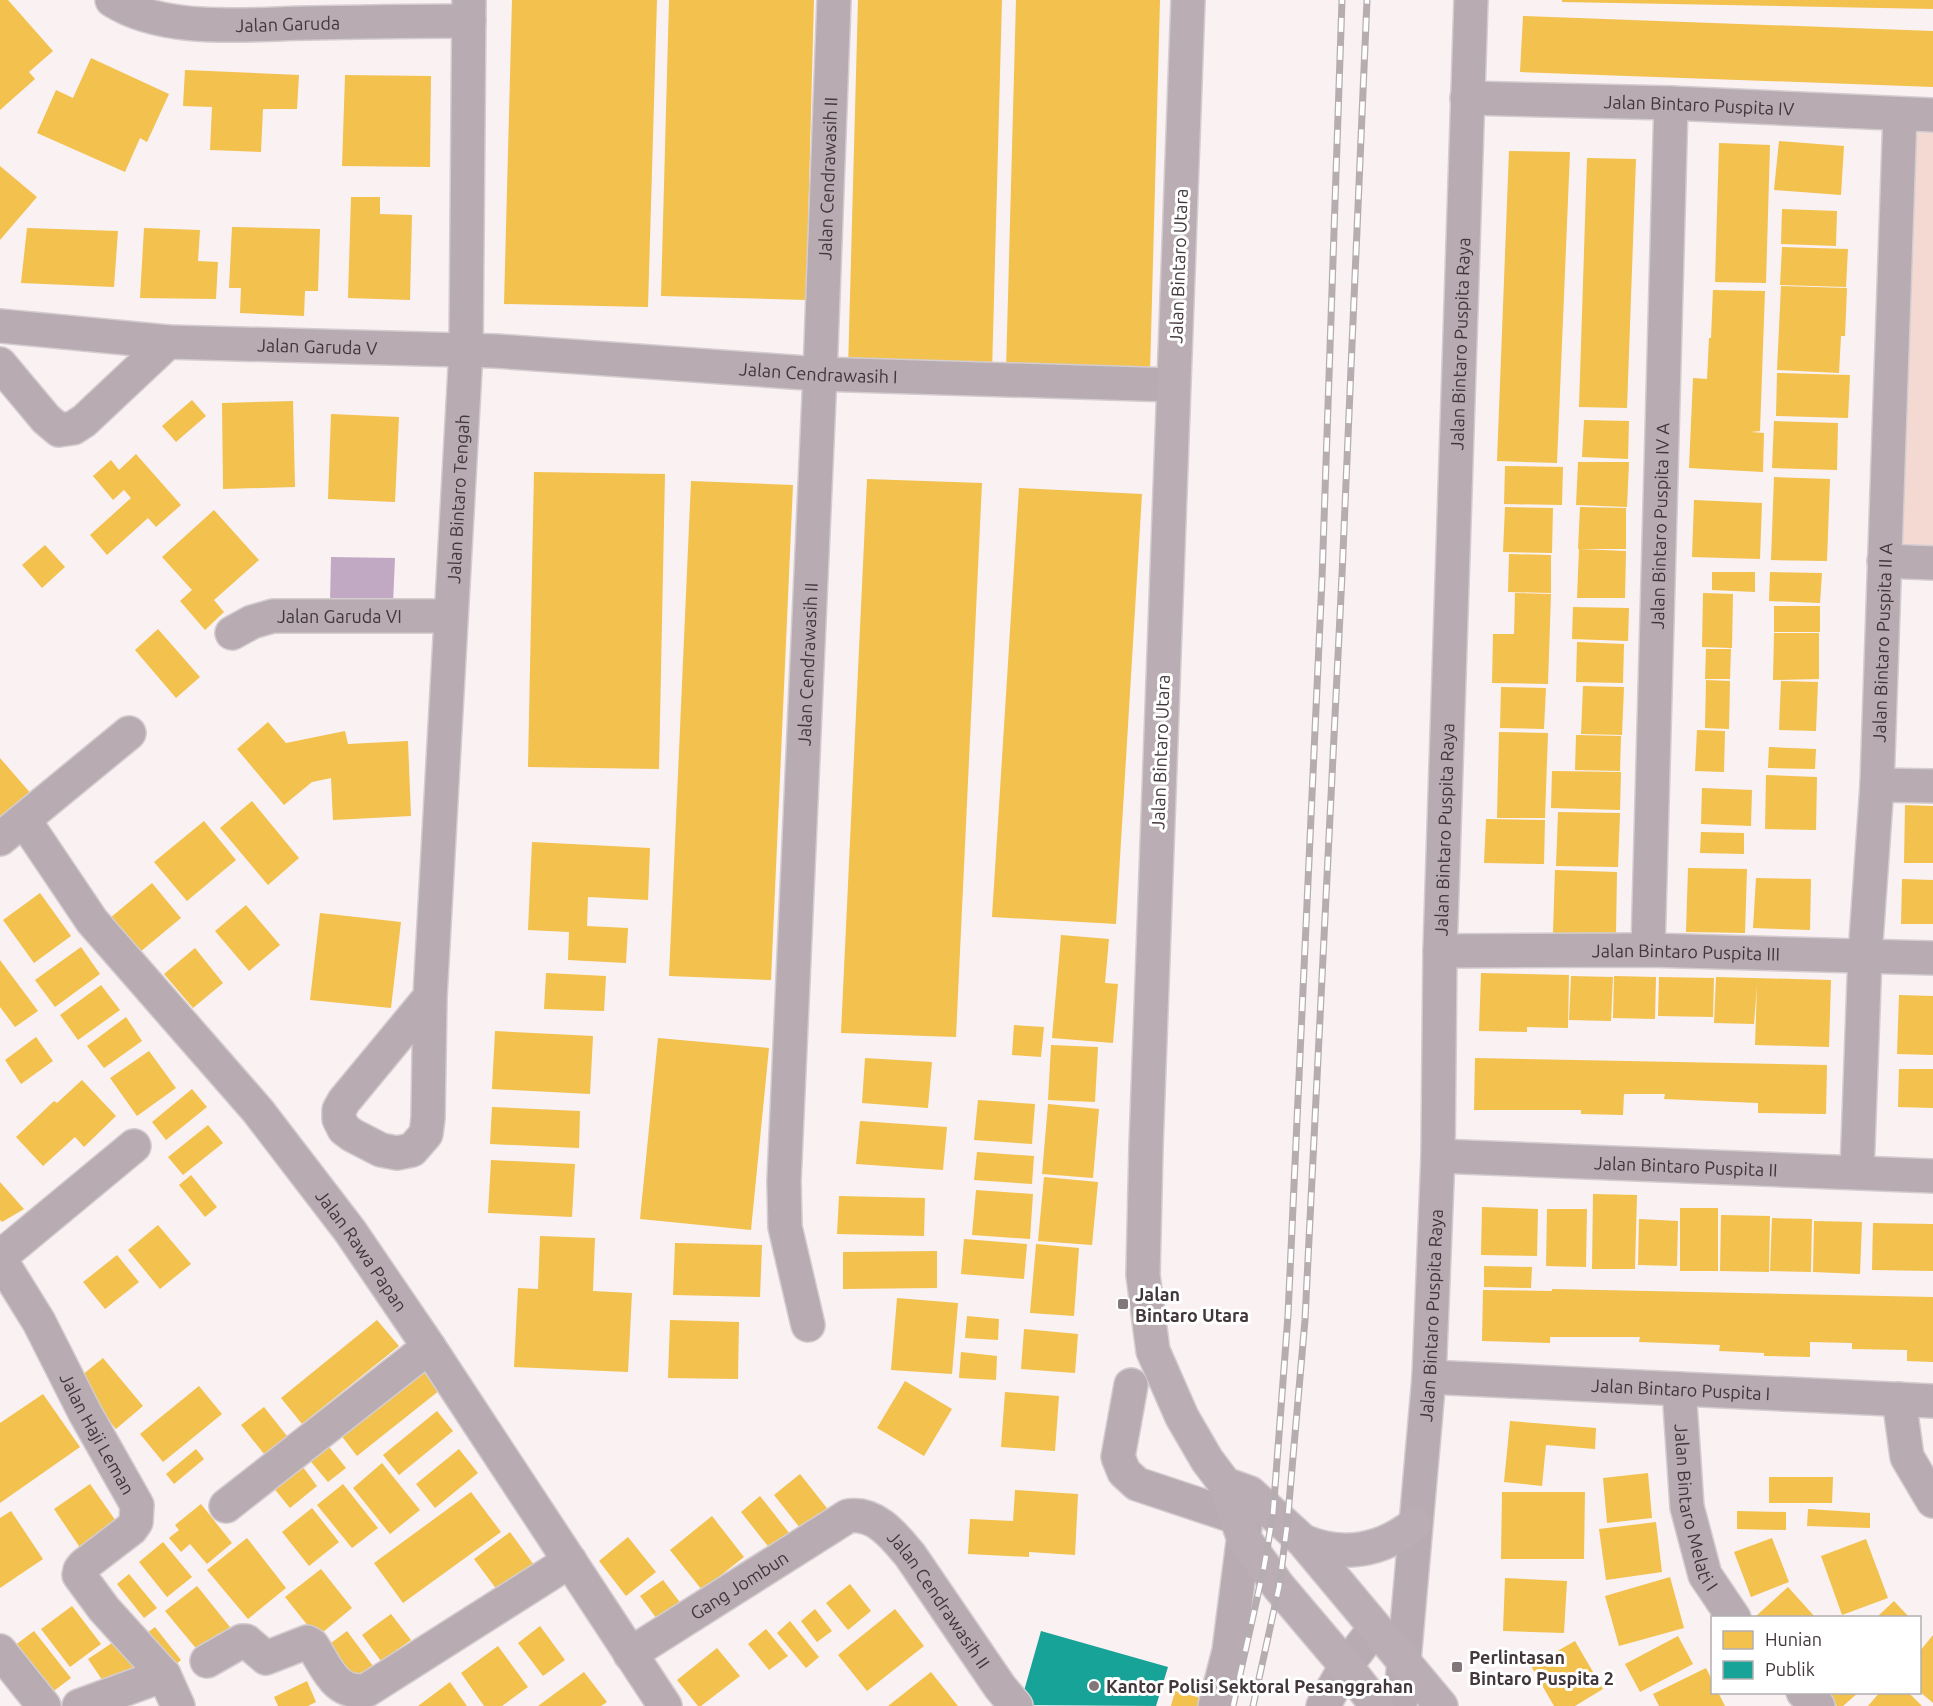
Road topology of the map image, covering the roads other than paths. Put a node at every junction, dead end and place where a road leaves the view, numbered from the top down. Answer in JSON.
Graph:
{"nodes":[{"id":1,"x":112,"y":0,"type":"edge"},
{"id":2,"x":834,"y":0,"type":"edge"},
{"id":3,"x":1188,"y":0,"type":"edge"},
{"id":4,"x":1471,"y":0,"type":"edge"},
{"id":5,"x":469,"y":10,"type":"edge"},
{"id":6,"x":1467,"y":98,"type":"junction"},
{"id":7,"x":1671,"y":103,"type":"junction"},
{"id":8,"x":1900,"y":114,"type":"junction"},
{"id":9,"x":1933,"y":115,"type":"edge"},
{"id":10,"x":0,"y":326,"type":"edge"},
{"id":11,"x":168,"y":342,"type":"junction"},
{"id":12,"x":466,"y":351,"type":"junction"},
{"id":13,"x":0,"y":364,"type":"edge"},
{"id":14,"x":820,"y":374,"type":"junction"},
{"id":15,"x":1173,"y":385,"type":"junction"},
{"id":16,"x":1884,"y":561,"type":"junction"},
{"id":17,"x":1933,"y":563,"type":"edge"},
{"id":18,"x":450,"y":616,"type":"junction"},
{"id":19,"x":232,"y":633,"type":"dead end"},
{"id":20,"x":129,"y":734,"type":"dead end"},
{"id":21,"x":1877,"y":784,"type":"junction"},
{"id":22,"x":1933,"y":786,"type":"edge"},
{"id":23,"x":12,"y":829,"type":"edge"},
{"id":24,"x":1648,"y":950,"type":"junction"},
{"id":25,"x":1440,"y":951,"type":"junction"},
{"id":26,"x":1865,"y":955,"type":"junction"},
{"id":27,"x":1933,"y":958,"type":"edge"},
{"id":28,"x":430,"y":997,"type":"dead end"},
{"id":29,"x":134,"y":1146,"type":"dead end"},
{"id":30,"x":1438,"y":1156,"type":"junction"},
{"id":31,"x":1857,"y":1172,"type":"junction"},
{"id":32,"x":1933,"y":1176,"type":"edge"},
{"id":33,"x":0,"y":1258,"type":"edge"},
{"id":34,"x":808,"y":1325,"type":"dead end"},
{"id":35,"x":429,"y":1347,"type":"junction"},
{"id":36,"x":1429,"y":1377,"type":"junction"},
{"id":37,"x":1131,"y":1385,"type":"dead end"},
{"id":38,"x":1679,"y":1389,"type":"junction"},
{"id":39,"x":1899,"y":1399,"type":"junction"},
{"id":40,"x":1933,"y":1401,"type":"edge"},
{"id":41,"x":1933,"y":1501,"type":"edge"},
{"id":42,"x":226,"y":1506,"type":"dead end"},
{"id":43,"x":1239,"y":1508,"type":"junction"},
{"id":44,"x":848,"y":1516,"type":"joint"},
{"id":45,"x":1415,"y":1529,"type":"junction"},
{"id":46,"x":1308,"y":1548,"type":"junction"},
{"id":47,"x":570,"y":1561,"type":"junction"},
{"id":48,"x":1733,"y":1616,"type":"edge"},
{"id":49,"x":1374,"y":1629,"type":"junction"},
{"id":50,"x":0,"y":1651,"type":"edge"},
{"id":51,"x":630,"y":1654,"type":"junction"},
{"id":52,"x":1403,"y":1660,"type":"junction"},
{"id":53,"x":207,"y":1661,"type":"dead end"},
{"id":54,"x":1346,"y":1666,"type":"junction"},
{"id":55,"x":164,"y":1675,"type":"junction"},
{"id":56,"x":1805,"y":1694,"type":"edge"},
{"id":57,"x":44,"y":1706,"type":"edge"},
{"id":58,"x":79,"y":1706,"type":"edge"},
{"id":59,"x":178,"y":1706,"type":"edge"},
{"id":60,"x":664,"y":1706,"type":"edge"},
{"id":61,"x":1016,"y":1706,"type":"edge"},
{"id":62,"x":1215,"y":1706,"type":"edge"},
{"id":63,"x":1323,"y":1706,"type":"edge"},
{"id":64,"x":1377,"y":1706,"type":"edge"},
{"id":65,"x":1400,"y":1706,"type":"edge"},
{"id":66,"x":1441,"y":1706,"type":"edge"},
{"id":67,"x":1818,"y":1706,"type":"edge"}],
"edges":[{"from":1,"to":5,"type":"street","name":"Jalan Garuda"},
{"from":2,"to":14,"type":"street","name":"Jalan Cendrawasih II"},
{"from":3,"to":15,"type":"main road","name":"Jalan Bintaro Utara"},
{"from":4,"to":6,"type":"street","name":"Jalan Bintaro Puspita Raya"},
{"from":5,"to":12,"type":"street","name":"Jalan Bintaro Tengah"},
{"from":6,"to":7,"type":"street","name":"Jalan Bintaro Puspita IV"},
{"from":6,"to":25,"type":"street","name":"Jalan Bintaro Puspita Raya"},
{"from":7,"to":8,"type":"street","name":"Jalan Bintaro Puspita IV"},
{"from":7,"to":24,"type":"street","name":"Jalan Bintaro Puspita IV A"},
{"from":8,"to":9,"type":"street","name":"Jalan Bintaro Puspita IV"},
{"from":8,"to":16,"type":"street","name":"Jalan Bintaro Puspita II A"},
{"from":10,"to":11,"type":"street","name":"Jalan Garuda V"},
{"from":11,"to":12,"type":"street","name":"Jalan Garuda V"},
{"from":11,"to":13,"type":"street"},
{"from":12,"to":14,"type":"street","name":"Jalan Cendrawasih I"},
{"from":12,"to":18,"type":"street","name":"Jalan Bintaro Tengah"},
{"from":14,"to":15,"type":"street","name":"Jalan Cendrawasih I"},
{"from":14,"to":34,"type":"street","name":"Jalan Cendrawasih II"},
{"from":15,"to":43,"type":"main road","name":"Jalan Bintaro Utara"},
{"from":16,"to":17,"type":"street"},
{"from":16,"to":21,"type":"street","name":"Jalan Bintaro Puspita II A"},
{"from":18,"to":19,"type":"street","name":"Jalan Garuda VI"},
{"from":18,"to":28,"type":"street","name":"Jalan Bintaro Tengah"},
{"from":20,"to":23,"type":"street","name":"Jalan Rawa Papan"},
{"from":21,"to":22,"type":"street"},
{"from":21,"to":26,"type":"street","name":"Jalan Bintaro Puspita II A"},
{"from":23,"to":35,"type":"street","name":"Jalan Rawa Papan"},
{"from":24,"to":25,"type":"street","name":"Jalan Bintaro Puspita III"},
{"from":24,"to":26,"type":"street","name":"Jalan Bintaro Puspita III"},
{"from":25,"to":30,"type":"street","name":"Jalan Bintaro Puspita Raya"},
{"from":26,"to":27,"type":"street","name":"Jalan Bintaro Puspita III"},
{"from":26,"to":31,"type":"street","name":"Jalan Bintaro Puspita II A"},
{"from":29,"to":33,"type":"street"},
{"from":30,"to":31,"type":"street","name":"Jalan Bintaro Puspita II"},
{"from":30,"to":36,"type":"street","name":"Jalan Bintaro Puspita Raya"},
{"from":31,"to":32,"type":"street","name":"Jalan Bintaro Puspita II"},
{"from":33,"to":55,"type":"street","name":"Jalan Haji Leman"},
{"from":35,"to":42,"type":"street"},
{"from":35,"to":47,"type":"street","name":"Jalan Rawa Papan"},
{"from":36,"to":38,"type":"street","name":"Jalan Bintaro Puspita I"},
{"from":36,"to":45,"type":"street","name":"Jalan Bintaro Puspita Raya"},
{"from":37,"to":43,"type":"street"},
{"from":38,"to":39,"type":"street","name":"Jalan Bintaro Puspita I"},
{"from":38,"to":48,"type":"street","name":"Jalan Bintaro Melati I"},
{"from":39,"to":40,"type":"street","name":"Jalan Bintaro Puspita I"},
{"from":39,"to":41,"type":"street"},
{"from":43,"to":46,"type":"main road"},
{"from":43,"to":54,"type":"main road"},
{"from":43,"to":62,"type":"street"},
{"from":44,"to":51,"type":"street","name":"Gang Jombun"},
{"from":44,"to":61,"type":"street","name":"Jalan Cendrawasih II"},
{"from":45,"to":46,"type":"main road"},
{"from":45,"to":52,"type":"street","name":"Jalan Bintaro Puspita Raya"},
{"from":46,"to":49,"type":"main road"},
{"from":47,"to":51,"type":"street","name":"Jalan Rawa Papan"},
{"from":47,"to":53,"type":"street"},
{"from":49,"to":52,"type":"main road"},
{"from":49,"to":54,"type":"street"},
{"from":50,"to":57,"type":"street"},
{"from":51,"to":60,"type":"street","name":"Jalan Rawa Papan"},
{"from":52,"to":65,"type":"street","name":"Jalan Bintaro Puspita Raya"},
{"from":52,"to":66,"type":"main road"},
{"from":54,"to":63,"type":"street"},
{"from":54,"to":64,"type":"main road"},
{"from":55,"to":58,"type":"street"},
{"from":55,"to":59,"type":"street","name":"Jalan Haji Leman"},
{"from":56,"to":67,"type":"street"}]}
